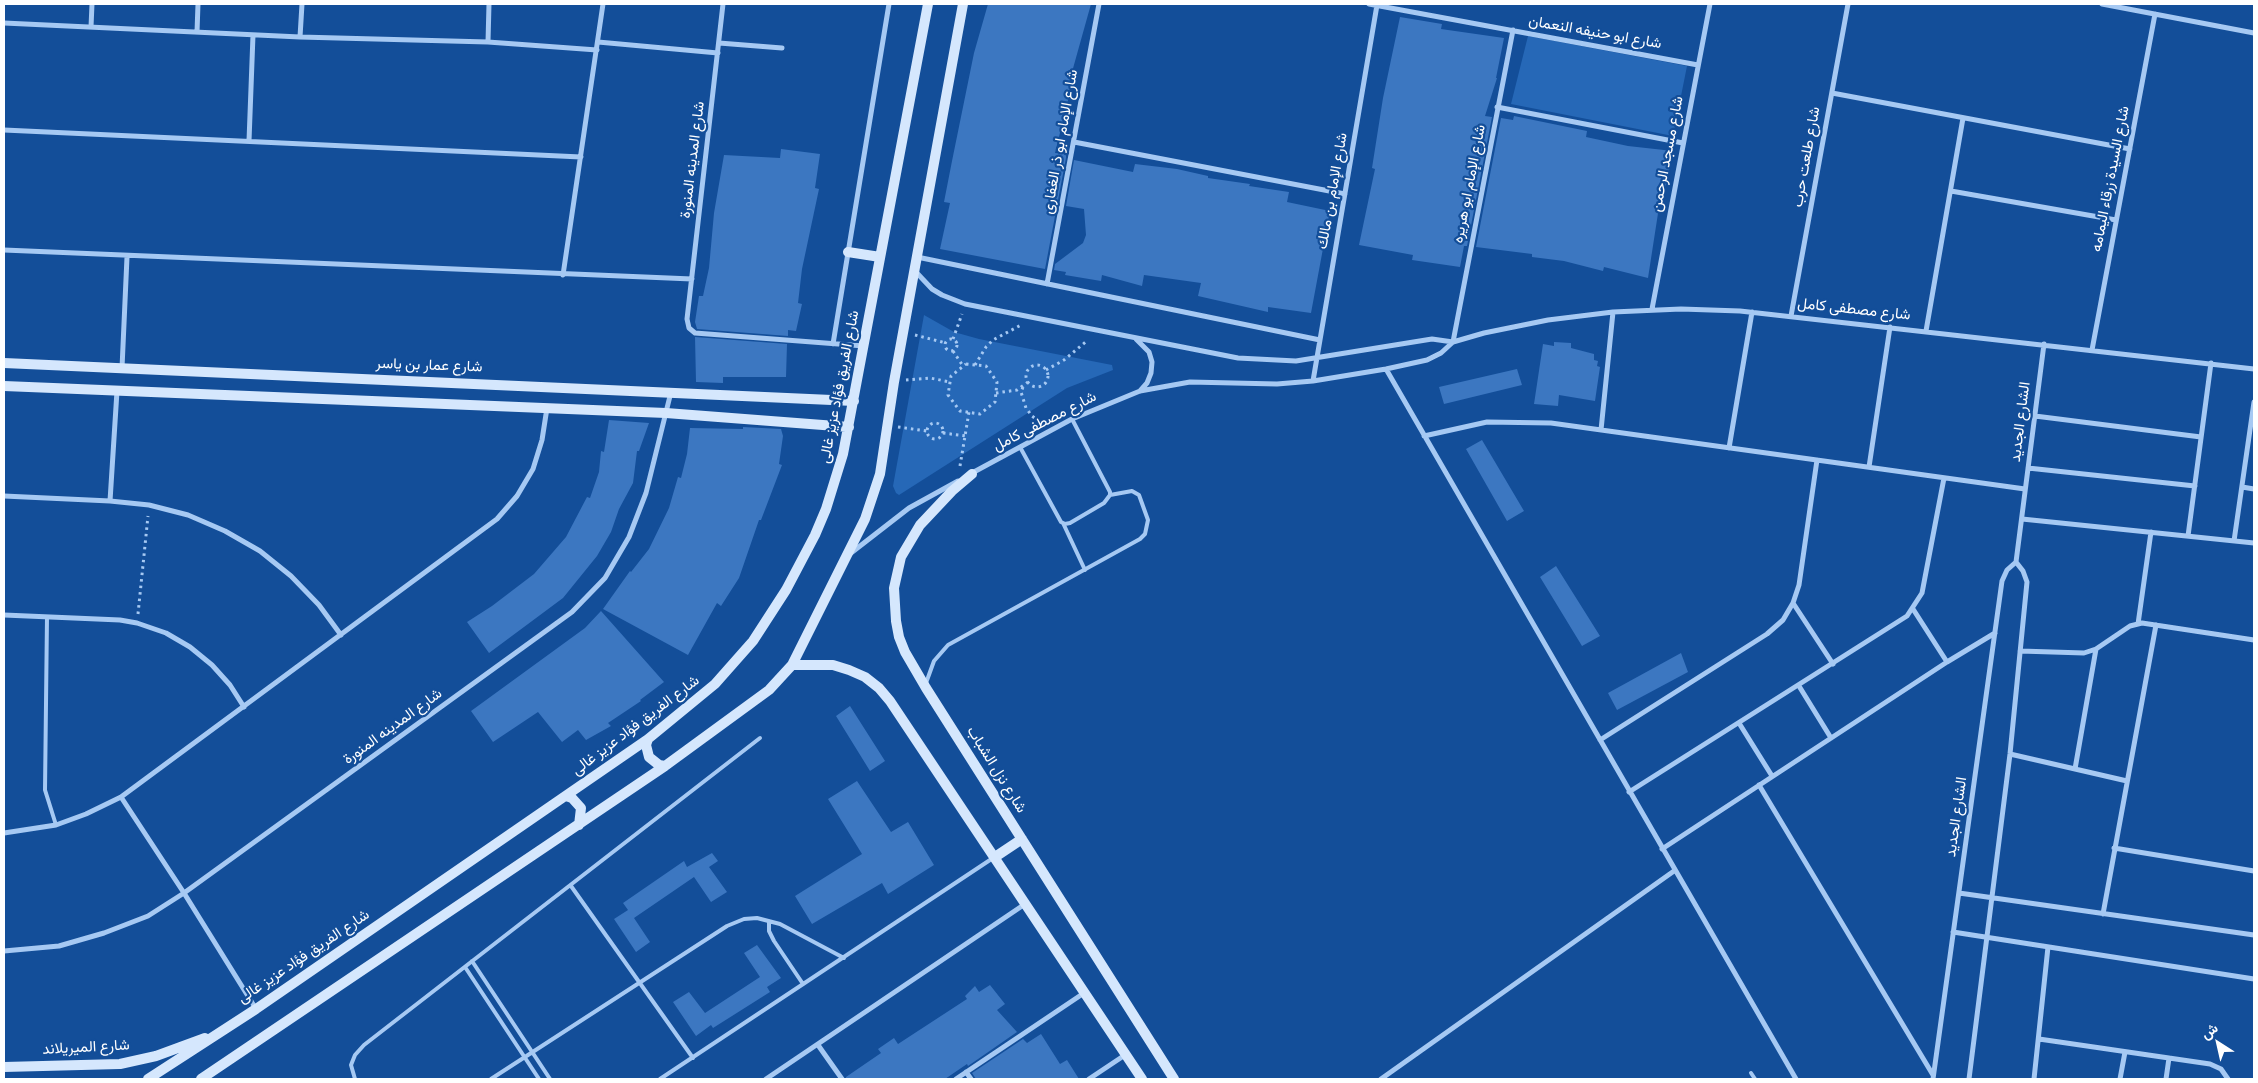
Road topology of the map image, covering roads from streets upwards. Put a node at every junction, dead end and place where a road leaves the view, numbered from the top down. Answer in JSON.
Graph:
{"nodes":[{"id":1,"x":92,"y":4,"type":"edge"},
{"id":2,"x":198,"y":4,"type":"edge"},
{"id":3,"x":302,"y":4,"type":"edge"},
{"id":4,"x":488,"y":4,"type":"edge"},
{"id":5,"x":603,"y":4,"type":"edge"},
{"id":6,"x":723,"y":4,"type":"edge"},
{"id":7,"x":889,"y":4,"type":"edge"},
{"id":8,"x":928,"y":4,"type":"edge"},
{"id":9,"x":963,"y":4,"type":"edge"},
{"id":10,"x":1099,"y":4,"type":"edge"},
{"id":11,"x":1369,"y":4,"type":"edge"},
{"id":12,"x":1710,"y":4,"type":"edge"},
{"id":13,"x":1848,"y":4,"type":"edge"},
{"id":14,"x":2102,"y":4,"type":"edge"},
{"id":15,"x":1377,"y":5,"type":"junction"},
{"id":16,"x":2154,"y":14,"type":"junction"},
{"id":17,"x":4,"y":23,"type":"edge"},
{"id":18,"x":91,"y":27,"type":"junction"},
{"id":19,"x":1513,"y":30,"type":"junction"},
{"id":20,"x":197,"y":32,"type":"junction"},
{"id":21,"x":2254,"y":32,"type":"edge"},
{"id":22,"x":253,"y":34,"type":"junction"},
{"id":23,"x":300,"y":37,"type":"junction"},
{"id":24,"x":488,"y":42,"type":"junction"},
{"id":25,"x":598,"y":42,"type":"junction"},
{"id":26,"x":719,"y":43,"type":"junction"},
{"id":27,"x":782,"y":48,"type":"dead end"},
{"id":28,"x":597,"y":50,"type":"junction"},
{"id":29,"x":718,"y":53,"type":"junction"},
{"id":30,"x":1698,"y":64,"type":"junction"},
{"id":31,"x":1832,"y":94,"type":"junction"},
{"id":32,"x":1496,"y":107,"type":"junction"},
{"id":33,"x":1964,"y":118,"type":"junction"},
{"id":34,"x":4,"y":130,"type":"edge"},
{"id":35,"x":249,"y":141,"type":"junction"},
{"id":36,"x":1074,"y":142,"type":"junction"},
{"id":37,"x":1683,"y":143,"type":"junction"},
{"id":38,"x":2130,"y":149,"type":"junction"},
{"id":39,"x":581,"y":157,"type":"junction"},
{"id":40,"x":1950,"y":191,"type":"junction"},
{"id":41,"x":1345,"y":194,"type":"junction"},
{"id":42,"x":2116,"y":220,"type":"junction"},
{"id":43,"x":4,"y":250,"type":"edge"},
{"id":44,"x":848,"y":252,"type":"junction"},
{"id":45,"x":126,"y":256,"type":"junction"},
{"id":46,"x":880,"y":257,"type":"junction"},
{"id":47,"x":917,"y":257,"type":"junction"},
{"id":48,"x":914,"y":271,"type":"junction"},
{"id":49,"x":563,"y":275,"type":"junction"},
{"id":50,"x":692,"y":279,"type":"junction"},
{"id":51,"x":1047,"y":284,"type":"junction"},
{"id":52,"x":1652,"y":309,"type":"junction"},
{"id":53,"x":1613,"y":312,"type":"junction"},
{"id":54,"x":1752,"y":312,"type":"junction"},
{"id":55,"x":1791,"y":316,"type":"junction"},
{"id":56,"x":1890,"y":327,"type":"junction"},
{"id":57,"x":1926,"y":331,"type":"junction"},
{"id":58,"x":1133,"y":338,"type":"junction"},
{"id":59,"x":1320,"y":340,"type":"junction"},
{"id":60,"x":1453,"y":342,"type":"junction"},
{"id":61,"x":833,"y":344,"type":"junction"},
{"id":62,"x":2044,"y":344,"type":"junction"},
{"id":63,"x":864,"y":346,"type":"junction"},
{"id":64,"x":2092,"y":350,"type":"junction"},
{"id":65,"x":1317,"y":359,"type":"junction"},
{"id":66,"x":4,"y":363,"type":"edge"},
{"id":67,"x":2211,"y":364,"type":"junction"},
{"id":68,"x":122,"y":368,"type":"junction"},
{"id":69,"x":2254,"y":368,"type":"edge"},
{"id":70,"x":1386,"y":369,"type":"junction"},
{"id":71,"x":1312,"y":381,"type":"junction"},
{"id":72,"x":4,"y":386,"type":"edge"},
{"id":73,"x":117,"y":391,"type":"junction"},
{"id":74,"x":671,"y":391,"type":"junction"},
{"id":75,"x":1140,"y":391,"type":"junction"},
{"id":76,"x":854,"y":401,"type":"junction"},
{"id":77,"x":2254,"y":402,"type":"edge"},
{"id":78,"x":547,"y":408,"type":"junction"},
{"id":79,"x":666,"y":413,"type":"junction"},
{"id":80,"x":2035,"y":416,"type":"junction"},
{"id":81,"x":849,"y":426,"type":"junction"},
{"id":82,"x":1601,"y":430,"type":"junction"},
{"id":83,"x":1424,"y":436,"type":"junction"},
{"id":84,"x":2201,"y":437,"type":"junction"},
{"id":85,"x":2251,"y":442,"type":"edge"},
{"id":86,"x":1730,"y":448,"type":"junction"},
{"id":87,"x":1817,"y":460,"type":"junction"},
{"id":88,"x":1869,"y":467,"type":"junction"},
{"id":89,"x":2028,"y":468,"type":"junction"},
{"id":90,"x":972,"y":474,"type":"junction"},
{"id":91,"x":1944,"y":478,"type":"junction"},
{"id":92,"x":2194,"y":486,"type":"junction"},
{"id":93,"x":2242,"y":487,"type":"junction"},
{"id":94,"x":2025,"y":489,"type":"junction"},
{"id":95,"x":2254,"y":489,"type":"edge"},
{"id":96,"x":4,"y":496,"type":"edge"},
{"id":97,"x":110,"y":501,"type":"junction"},
{"id":98,"x":2022,"y":519,"type":"junction"},
{"id":99,"x":2152,"y":532,"type":"junction"},
{"id":100,"x":2188,"y":536,"type":"junction"},
{"id":101,"x":2234,"y":540,"type":"junction"},
{"id":102,"x":2254,"y":543,"type":"edge"},
{"id":103,"x":845,"y":558,"type":"junction"},
{"id":104,"x":2016,"y":562,"type":"junction"},
{"id":105,"x":1793,"y":603,"type":"junction"},
{"id":106,"x":1914,"y":609,"type":"junction"},
{"id":107,"x":4,"y":615,"type":"edge"},
{"id":108,"x":2138,"y":624,"type":"junction"},
{"id":109,"x":2156,"y":625,"type":"junction"},
{"id":110,"x":1995,"y":633,"type":"junction"},
{"id":111,"x":341,"y":635,"type":"junction"},
{"id":112,"x":2254,"y":640,"type":"edge"},
{"id":113,"x":2096,"y":649,"type":"junction"},
{"id":114,"x":2020,"y":651,"type":"junction"},
{"id":115,"x":1947,"y":662,"type":"junction"},
{"id":116,"x":1834,"y":664,"type":"junction"},
{"id":117,"x":792,"y":665,"type":"junction"},
{"id":118,"x":1798,"y":686,"type":"junction"},
{"id":119,"x":244,"y":707,"type":"junction"},
{"id":120,"x":1739,"y":724,"type":"junction"},
{"id":121,"x":1831,"y":738,"type":"junction"},
{"id":122,"x":648,"y":739,"type":"junction"},
{"id":123,"x":1600,"y":740,"type":"junction"},
{"id":124,"x":2010,"y":754,"type":"junction"},
{"id":125,"x":665,"y":766,"type":"junction"},
{"id":126,"x":2075,"y":769,"type":"junction"},
{"id":127,"x":1772,"y":776,"type":"junction"},
{"id":128,"x":2127,"y":781,"type":"junction"},
{"id":129,"x":1758,"y":785,"type":"junction"},
{"id":130,"x":1630,"y":792,"type":"junction"},
{"id":131,"x":566,"y":796,"type":"junction"},
{"id":132,"x":121,"y":797,"type":"junction"},
{"id":133,"x":579,"y":825,"type":"junction"},
{"id":134,"x":4,"y":833,"type":"edge"},
{"id":135,"x":1022,"y":839,"type":"junction"},
{"id":136,"x":1662,"y":848,"type":"junction"},
{"id":137,"x":2114,"y":848,"type":"junction"},
{"id":138,"x":995,"y":857,"type":"junction"},
{"id":139,"x":1674,"y":871,"type":"junction"},
{"id":140,"x":2254,"y":871,"type":"edge"},
{"id":141,"x":184,"y":893,"type":"junction"},
{"id":142,"x":1959,"y":893,"type":"junction"},
{"id":143,"x":1993,"y":898,"type":"junction"},
{"id":144,"x":1026,"y":904,"type":"junction"},
{"id":145,"x":2102,"y":914,"type":"junction"},
{"id":146,"x":1954,"y":932,"type":"junction"},
{"id":147,"x":2254,"y":935,"type":"edge"},
{"id":148,"x":1988,"y":937,"type":"junction"},
{"id":149,"x":2048,"y":946,"type":"junction"},
{"id":150,"x":4,"y":951,"type":"edge"},
{"id":151,"x":2254,"y":979,"type":"edge"},
{"id":152,"x":1085,"y":993,"type":"junction"},
{"id":153,"x":256,"y":1009,"type":"junction"},
{"id":154,"x":224,"y":1030,"type":"junction"},
{"id":155,"x":2039,"y":1040,"type":"junction"},
{"id":156,"x":818,"y":1045,"type":"junction"},
{"id":157,"x":2125,"y":1052,"type":"junction"},
{"id":158,"x":1126,"y":1055,"type":"junction"},
{"id":159,"x":2170,"y":1058,"type":"junction"},
{"id":160,"x":4,"y":1066,"type":"edge"},
{"id":161,"x":966,"y":1072,"type":"junction"},
{"id":162,"x":1933,"y":1077,"type":"edge"},
{"id":163,"x":148,"y":1079,"type":"edge"},
{"id":164,"x":201,"y":1079,"type":"edge"},
{"id":165,"x":766,"y":1079,"type":"edge"},
{"id":166,"x":842,"y":1079,"type":"edge"},
{"id":167,"x":956,"y":1079,"type":"edge"},
{"id":168,"x":971,"y":1079,"type":"edge"},
{"id":169,"x":1089,"y":1079,"type":"edge"},
{"id":170,"x":1142,"y":1079,"type":"edge"},
{"id":171,"x":1174,"y":1079,"type":"edge"},
{"id":172,"x":1380,"y":1079,"type":"edge"},
{"id":173,"x":1796,"y":1079,"type":"edge"},
{"id":174,"x":1969,"y":1079,"type":"edge"},
{"id":175,"x":2034,"y":1079,"type":"edge"},
{"id":176,"x":2120,"y":1079,"type":"edge"},
{"id":177,"x":2166,"y":1079,"type":"edge"},
{"id":178,"x":2228,"y":1079,"type":"edge"}],
"edges":[{"from":1,"to":18,"type":"street"},
{"from":2,"to":20,"type":"street"},
{"from":3,"to":23,"type":"street"},
{"from":4,"to":24,"type":"street"},
{"from":5,"to":25,"type":"street"},
{"from":6,"to":26,"type":"street","name":"شارع المدينه المنورة"},
{"from":7,"to":44,"type":"street"},
{"from":8,"to":46,"type":"street","name":"شارع الفريق فؤاد عزيز غالى"},
{"from":9,"to":47,"type":"street"},
{"from":10,"to":36,"type":"street","name":"شارع الإمام ابو ذر الغفارى"},
{"from":11,"to":15,"type":"street","name":"شارع ابو حنيفه النعمان"},
{"from":12,"to":30,"type":"street","name":"شارع مسجد الرحمن"},
{"from":13,"to":31,"type":"street","name":"شارع طلعت حرب"},
{"from":14,"to":16,"type":"street"},
{"from":15,"to":19,"type":"street","name":"شارع ابو حنيفه النعمان"},
{"from":15,"to":41,"type":"street","name":"شارع الإمام بن مالك"},
{"from":16,"to":21,"type":"street"},
{"from":16,"to":38,"type":"street","name":"شارع السيدة زرقاء اليمامه"},
{"from":17,"to":18,"type":"street"},
{"from":18,"to":20,"type":"street"},
{"from":19,"to":30,"type":"street","name":"شارع ابو حنيفه النعمان"},
{"from":19,"to":32,"type":"street","name":"شارع الإمام ابو هريره"},
{"from":20,"to":22,"type":"street"},
{"from":22,"to":23,"type":"street"},
{"from":22,"to":35,"type":"street"},
{"from":23,"to":24,"type":"street"},
{"from":24,"to":28,"type":"street"},
{"from":25,"to":28,"type":"street"},
{"from":25,"to":29,"type":"street"},
{"from":26,"to":27,"type":"street"},
{"from":26,"to":29,"type":"street","name":"شارع المدينه المنورة"},
{"from":28,"to":39,"type":"street"},
{"from":29,"to":50,"type":"street","name":"شارع المدينه المنورة"},
{"from":30,"to":37,"type":"street","name":"شارع مسجد الرحمن"},
{"from":31,"to":33,"type":"street"},
{"from":31,"to":55,"type":"street","name":"شارع طلعت حرب"},
{"from":32,"to":37,"type":"street"},
{"from":32,"to":60,"type":"street","name":"شارع الإمام ابو هريره"},
{"from":33,"to":38,"type":"street"},
{"from":33,"to":40,"type":"street"},
{"from":34,"to":35,"type":"street"},
{"from":35,"to":39,"type":"street"},
{"from":36,"to":41,"type":"street"},
{"from":36,"to":51,"type":"street","name":"شارع الإمام ابو ذر الغفارى"},
{"from":37,"to":52,"type":"street","name":"شارع مسجد الرحمن"},
{"from":38,"to":42,"type":"street","name":"شارع السيدة زرقاء اليمامه"},
{"from":39,"to":49,"type":"street"},
{"from":40,"to":42,"type":"street"},
{"from":40,"to":57,"type":"street"},
{"from":41,"to":59,"type":"street","name":"شارع الإمام بن مالك"},
{"from":42,"to":64,"type":"street","name":"شارع السيدة زرقاء اليمامه"},
{"from":43,"to":45,"type":"street"},
{"from":44,"to":46,"type":"street"},
{"from":44,"to":61,"type":"street"},
{"from":45,"to":49,"type":"street"},
{"from":45,"to":68,"type":"street"},
{"from":46,"to":63,"type":"street","name":"شارع الفريق فؤاد عزيز غالى"},
{"from":47,"to":48,"type":"street"},
{"from":47,"to":51,"type":"street"},
{"from":48,"to":58,"type":"street","name":"شارع مصطفى كامل"},
{"from":48,"to":103,"type":"street"},
{"from":49,"to":50,"type":"street"},
{"from":50,"to":61,"type":"street","name":"شارع المدينه المنورة"},
{"from":51,"to":59,"type":"street"},
{"from":52,"to":53,"type":"street","name":"شارع مصطفى كامل"},
{"from":52,"to":54,"type":"street","name":"شارع مصطفى كامل"},
{"from":53,"to":60,"type":"street","name":"شارع مصطفى كامل"},
{"from":53,"to":82,"type":"street"},
{"from":54,"to":55,"type":"street","name":"شارع مصطفى كامل"},
{"from":54,"to":86,"type":"street"},
{"from":55,"to":56,"type":"street","name":"شارع مصطفى كامل"},
{"from":56,"to":57,"type":"street","name":"شارع مصطفى كامل"},
{"from":56,"to":88,"type":"street"},
{"from":57,"to":62,"type":"street","name":"شارع مصطفى كامل"},
{"from":58,"to":65,"type":"street","name":"شارع مصطفى كامل"},
{"from":58,"to":75,"type":"street"},
{"from":59,"to":65,"type":"street","name":"شارع الإمام بن مالك"},
{"from":60,"to":65,"type":"street","name":"شارع مصطفى كامل"},
{"from":60,"to":70,"type":"street","name":"شارع مصطفى كامل"},
{"from":61,"to":63,"type":"street"},
{"from":62,"to":64,"type":"street","name":"شارع مصطفى كامل"},
{"from":62,"to":80,"type":"street","name":"الشارع الجديد"},
{"from":63,"to":76,"type":"street","name":"شارع الفريق فؤاد عزيز غالى"},
{"from":64,"to":67,"type":"street","name":"شارع مصطفى كامل"},
{"from":65,"to":71,"type":"street","name":"شارع الإمام بن مالك"},
{"from":66,"to":68,"type":"street","name":"شارع عمار بن ياسر"},
{"from":67,"to":69,"type":"street","name":"شارع مصطفى كامل"},
{"from":67,"to":84,"type":"street"},
{"from":68,"to":74,"type":"street","name":"شارع عمار بن ياسر"},
{"from":70,"to":71,"type":"street","name":"شارع مصطفى كامل"},
{"from":70,"to":83,"type":"street"},
{"from":71,"to":75,"type":"street","name":"شارع مصطفى كامل"},
{"from":72,"to":73,"type":"street"},
{"from":73,"to":78,"type":"street"},
{"from":73,"to":97,"type":"street"},
{"from":74,"to":76,"type":"street","name":"شارع عمار بن ياسر"},
{"from":74,"to":79,"type":"street","name":"شارع المدينه المنورة"},
{"from":75,"to":90,"type":"street","name":"شارع مصطفى كامل"},
{"from":76,"to":81,"type":"street","name":"شارع الفريق فؤاد عزيز غالى"},
{"from":77,"to":85,"type":"street"},
{"from":78,"to":79,"type":"street"},
{"from":78,"to":111,"type":"street"},
{"from":79,"to":81,"type":"street"},
{"from":79,"to":141,"type":"street","name":"شارع المدينه المنورة"},
{"from":80,"to":84,"type":"street"},
{"from":80,"to":89,"type":"street","name":"الشارع الجديد"},
{"from":81,"to":122,"type":"street","name":"شارع الفريق فؤاد عزيز غالى"},
{"from":82,"to":83,"type":"street"},
{"from":82,"to":86,"type":"street"},
{"from":83,"to":123,"type":"street"},
{"from":84,"to":92,"type":"street"},
{"from":85,"to":93,"type":"street"},
{"from":86,"to":87,"type":"street"},
{"from":87,"to":88,"type":"street"},
{"from":87,"to":105,"type":"street"},
{"from":88,"to":91,"type":"street"},
{"from":89,"to":92,"type":"street"},
{"from":89,"to":94,"type":"street","name":"الشارع الجديد"},
{"from":90,"to":103,"type":"street","name":"شارع مصطفى كامل"},
{"from":90,"to":135,"type":"street","name":"شارع نزل الشباب"},
{"from":91,"to":94,"type":"street"},
{"from":91,"to":106,"type":"street"},
{"from":92,"to":100,"type":"street"},
{"from":93,"to":95,"type":"street"},
{"from":93,"to":101,"type":"street"},
{"from":94,"to":98,"type":"street","name":"الشارع الجديد"},
{"from":96,"to":97,"type":"street"},
{"from":97,"to":111,"type":"street"},
{"from":98,"to":99,"type":"street"},
{"from":98,"to":104,"type":"street","name":"الشارع الجديد"},
{"from":99,"to":100,"type":"street"},
{"from":99,"to":108,"type":"street"},
{"from":100,"to":101,"type":"street"},
{"from":101,"to":102,"type":"street"},
{"from":103,"to":117,"type":"street"},
{"from":104,"to":110,"type":"street","name":"الشارع الجديد"},
{"from":104,"to":114,"type":"street"},
{"from":105,"to":116,"type":"street"},
{"from":105,"to":123,"type":"street"},
{"from":106,"to":115,"type":"street"},
{"from":106,"to":116,"type":"street"},
{"from":107,"to":119,"type":"street"},
{"from":108,"to":109,"type":"street"},
{"from":108,"to":113,"type":"street"},
{"from":109,"to":112,"type":"street"},
{"from":109,"to":128,"type":"street"},
{"from":110,"to":115,"type":"street"},
{"from":110,"to":142,"type":"street","name":"الشارع الجديد"},
{"from":111,"to":119,"type":"street"},
{"from":113,"to":114,"type":"street"},
{"from":113,"to":126,"type":"street"},
{"from":114,"to":124,"type":"street"},
{"from":115,"to":121,"type":"street"},
{"from":116,"to":118,"type":"street"},
{"from":117,"to":125,"type":"street"},
{"from":117,"to":138,"type":"street"},
{"from":118,"to":120,"type":"street"},
{"from":118,"to":121,"type":"street"},
{"from":119,"to":132,"type":"street"},
{"from":120,"to":127,"type":"street"},
{"from":120,"to":130,"type":"street"},
{"from":121,"to":127,"type":"street"},
{"from":122,"to":125,"type":"street"},
{"from":122,"to":131,"type":"street","name":"شارع الفريق فؤاد عزيز غالى"},
{"from":123,"to":130,"type":"street"},
{"from":124,"to":126,"type":"street"},
{"from":124,"to":143,"type":"street"},
{"from":125,"to":133,"type":"street"},
{"from":126,"to":128,"type":"street"},
{"from":127,"to":129,"type":"street"},
{"from":128,"to":137,"type":"street"},
{"from":129,"to":136,"type":"street"},
{"from":129,"to":162,"type":"street"},
{"from":130,"to":136,"type":"street"},
{"from":131,"to":133,"type":"street"},
{"from":131,"to":153,"type":"street","name":"شارع الفريق فؤاد عزيز غالى"},
{"from":132,"to":134,"type":"street"},
{"from":132,"to":141,"type":"street"},
{"from":133,"to":164,"type":"street"},
{"from":135,"to":138,"type":"street"},
{"from":135,"to":171,"type":"street","name":"شارع نزل الشباب"},
{"from":136,"to":139,"type":"street"},
{"from":137,"to":140,"type":"street"},
{"from":137,"to":145,"type":"street"},
{"from":138,"to":144,"type":"street"},
{"from":139,"to":172,"type":"street"},
{"from":139,"to":173,"type":"street"},
{"from":141,"to":150,"type":"street","name":"شارع المدينه المنورة"},
{"from":141,"to":153,"type":"street"},
{"from":142,"to":143,"type":"street"},
{"from":142,"to":146,"type":"street","name":"الشارع الجديد"},
{"from":143,"to":145,"type":"street"},
{"from":143,"to":148,"type":"street"},
{"from":144,"to":152,"type":"street"},
{"from":144,"to":156,"type":"street"},
{"from":145,"to":147,"type":"street"},
{"from":146,"to":148,"type":"street"},
{"from":146,"to":162,"type":"street","name":"الشارع الجديد"},
{"from":148,"to":149,"type":"street"},
{"from":148,"to":174,"type":"street"},
{"from":149,"to":151,"type":"street"},
{"from":149,"to":155,"type":"street"},
{"from":152,"to":158,"type":"street"},
{"from":152,"to":161,"type":"street"},
{"from":153,"to":154,"type":"street","name":"شارع الفريق فؤاد عزيز غالى"},
{"from":154,"to":160,"type":"street","name":"شارع الميريلاند"},
{"from":154,"to":163,"type":"street","name":"شارع الفريق فؤاد عزيز غالى"},
{"from":155,"to":157,"type":"street"},
{"from":155,"to":175,"type":"street"},
{"from":156,"to":165,"type":"street"},
{"from":156,"to":166,"type":"street"},
{"from":157,"to":159,"type":"street"},
{"from":157,"to":176,"type":"street"},
{"from":158,"to":169,"type":"street"},
{"from":158,"to":170,"type":"street"},
{"from":159,"to":177,"type":"street"},
{"from":159,"to":178,"type":"street"},
{"from":161,"to":167,"type":"street"},
{"from":161,"to":168,"type":"street"}]}
